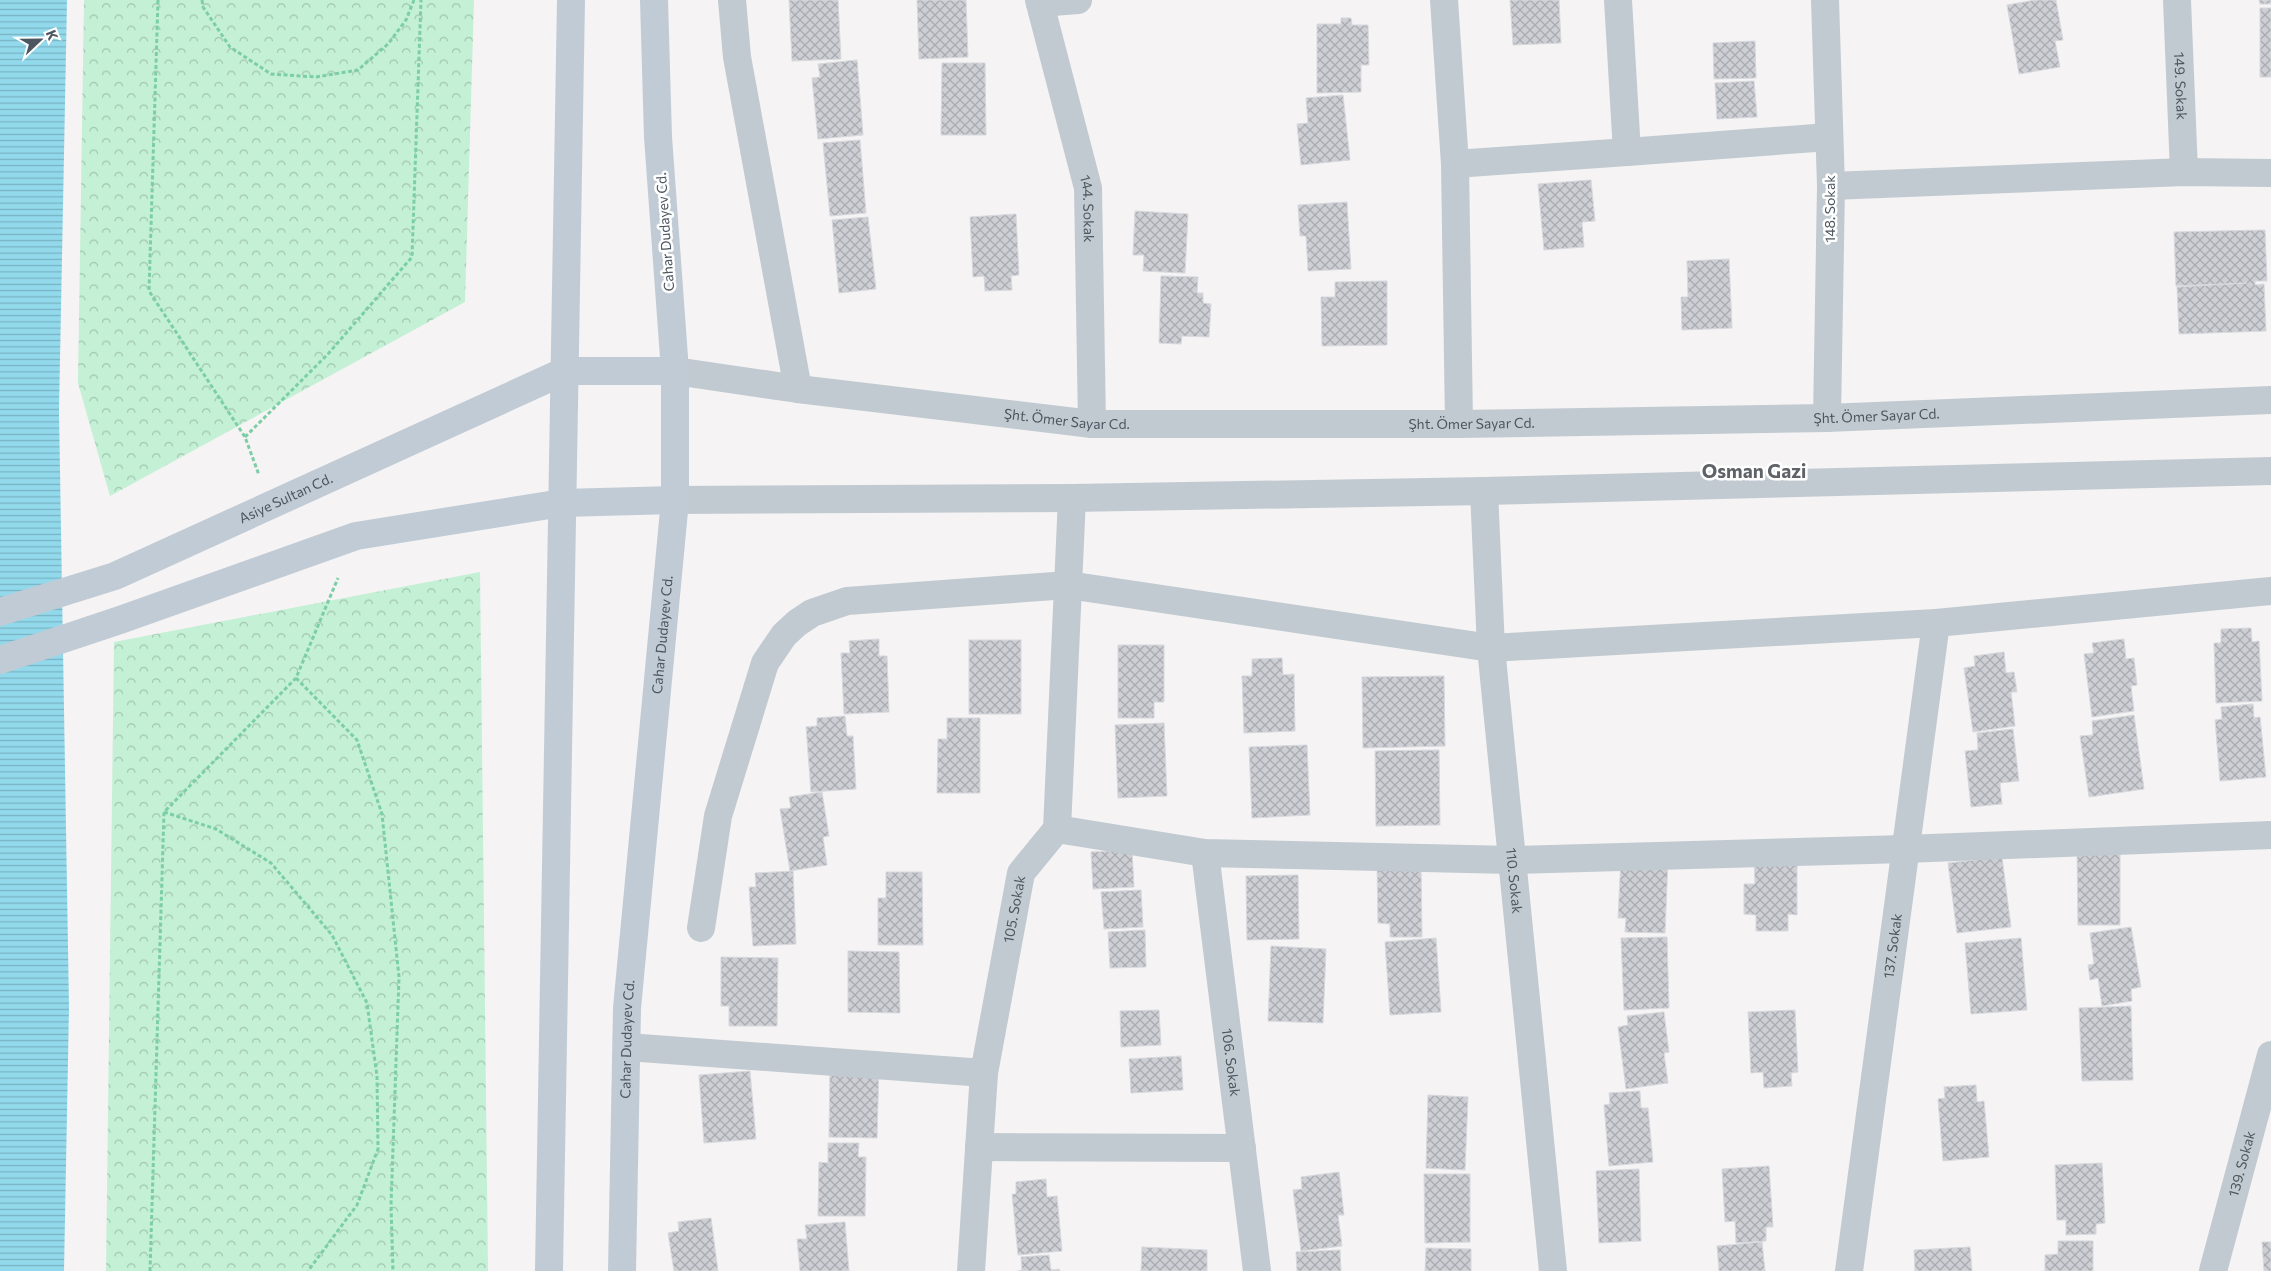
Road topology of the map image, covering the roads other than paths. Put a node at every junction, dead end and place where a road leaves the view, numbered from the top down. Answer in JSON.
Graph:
{"nodes":[{"id":1,"x":571,"y":0,"type":"edge"},
{"id":2,"x":654,"y":0,"type":"edge"},
{"id":3,"x":732,"y":0,"type":"edge"},
{"id":4,"x":1078,"y":0,"type":"edge"},
{"id":5,"x":1444,"y":0,"type":"edge"},
{"id":6,"x":1618,"y":0,"type":"edge"},
{"id":7,"x":1825,"y":0,"type":"edge"},
{"id":8,"x":2177,"y":0,"type":"edge"},
{"id":9,"x":1039,"y":1,"type":"edge"},
{"id":10,"x":1829,"y":137,"type":"junction"},
{"id":11,"x":1627,"y":152,"type":"junction"},
{"id":12,"x":1455,"y":164,"type":"junction"},
{"id":13,"x":2184,"y":172,"type":"junction"},
{"id":14,"x":2271,"y":173,"type":"edge"},
{"id":15,"x":1831,"y":186,"type":"junction"},
{"id":16,"x":565,"y":371,"type":"junction"},
{"id":17,"x":675,"y":371,"type":"junction"},
{"id":18,"x":798,"y":389,"type":"junction"},
{"id":19,"x":2271,"y":400,"type":"edge"},
{"id":20,"x":1827,"y":418,"type":"junction"},
{"id":21,"x":1092,"y":424,"type":"junction"},
{"id":22,"x":1459,"y":424,"type":"junction"},
{"id":23,"x":2271,"y":471,"type":"edge"},
{"id":24,"x":1484,"y":491,"type":"junction"},
{"id":25,"x":1072,"y":498,"type":"junction"},
{"id":26,"x":675,"y":500,"type":"junction"},
{"id":27,"x":562,"y":503,"type":"junction"},
{"id":28,"x":1068,"y":586,"type":"junction"},
{"id":29,"x":2271,"y":591,"type":"edge"},
{"id":30,"x":0,"y":612,"type":"edge"},
{"id":31,"x":1936,"y":623,"type":"junction"},
{"id":32,"x":1491,"y":648,"type":"junction"},
{"id":33,"x":0,"y":660,"type":"edge"},
{"id":34,"x":1057,"y":829,"type":"junction"},
{"id":35,"x":2271,"y":835,"type":"edge"},
{"id":36,"x":1905,"y":849,"type":"junction"},
{"id":37,"x":1205,"y":854,"type":"junction"},
{"id":38,"x":1511,"y":860,"type":"junction"},
{"id":39,"x":701,"y":928,"type":"dead end"},
{"id":40,"x":627,"y":1046,"type":"junction"},
{"id":41,"x":2271,"y":1055,"type":"edge"},
{"id":42,"x":984,"y":1073,"type":"junction"},
{"id":43,"x":979,"y":1147,"type":"junction"},
{"id":44,"x":1242,"y":1148,"type":"junction"},
{"id":45,"x":549,"y":1271,"type":"edge"},
{"id":46,"x":622,"y":1271,"type":"edge"},
{"id":47,"x":970,"y":1271,"type":"edge"},
{"id":48,"x":1257,"y":1271,"type":"edge"},
{"id":49,"x":1553,"y":1271,"type":"edge"},
{"id":50,"x":1849,"y":1271,"type":"edge"},
{"id":51,"x":2213,"y":1271,"type":"edge"}],
"edges":[{"from":1,"to":16,"type":"main road"},
{"from":2,"to":17,"type":"main road","name":"Cahar Dudayev Cd."},
{"from":3,"to":18,"type":"street"},
{"from":4,"to":9,"type":"street"},
{"from":5,"to":12,"type":"street"},
{"from":6,"to":11,"type":"street"},
{"from":7,"to":10,"type":"street","name":"148. Sokak"},
{"from":8,"to":13,"type":"street","name":"149. Sokak"},
{"from":9,"to":21,"type":"street","name":"144. Sokak"},
{"from":10,"to":11,"type":"street"},
{"from":10,"to":15,"type":"street","name":"148. Sokak"},
{"from":11,"to":12,"type":"street"},
{"from":12,"to":22,"type":"street"},
{"from":13,"to":14,"type":"street"},
{"from":13,"to":15,"type":"street"},
{"from":15,"to":20,"type":"street","name":"148. Sokak"},
{"from":16,"to":17,"type":"main road"},
{"from":16,"to":27,"type":"main road"},
{"from":16,"to":30,"type":"main road","name":"Asiye Sultan Cd."},
{"from":17,"to":18,"type":"street","name":"Şht. Ömer Sayar Cd."},
{"from":17,"to":26,"type":"main road","name":"Cahar Dudayev Cd."},
{"from":18,"to":21,"type":"street","name":"Şht. Ömer Sayar Cd."},
{"from":19,"to":20,"type":"street","name":"Şht. Ömer Sayar Cd."},
{"from":20,"to":22,"type":"street","name":"Şht. Ömer Sayar Cd."},
{"from":21,"to":22,"type":"street","name":"Şht. Ömer Sayar Cd."},
{"from":23,"to":24,"type":"street"},
{"from":24,"to":25,"type":"street"},
{"from":24,"to":32,"type":"street","name":"110. Sokak"},
{"from":25,"to":26,"type":"street"},
{"from":25,"to":28,"type":"street"},
{"from":26,"to":27,"type":"main road"},
{"from":26,"to":40,"type":"main road","name":"Cahar Dudayev Cd."},
{"from":27,"to":33,"type":"main road"},
{"from":27,"to":45,"type":"main road"},
{"from":28,"to":32,"type":"street"},
{"from":28,"to":34,"type":"street"},
{"from":28,"to":39,"type":"street"},
{"from":29,"to":31,"type":"street"},
{"from":31,"to":32,"type":"street"},
{"from":31,"to":36,"type":"street","name":"137. Sokak"},
{"from":32,"to":38,"type":"street","name":"110. Sokak"},
{"from":34,"to":37,"type":"street"},
{"from":34,"to":42,"type":"street","name":"105. Sokak"},
{"from":35,"to":36,"type":"street"},
{"from":36,"to":38,"type":"street"},
{"from":36,"to":50,"type":"street","name":"137. Sokak"},
{"from":37,"to":38,"type":"street"},
{"from":37,"to":44,"type":"street","name":"106. Sokak"},
{"from":38,"to":49,"type":"street","name":"110. Sokak"},
{"from":40,"to":42,"type":"street"},
{"from":40,"to":46,"type":"main road","name":"Cahar Dudayev Cd."},
{"from":41,"to":51,"type":"street","name":"139. Sokak"},
{"from":42,"to":43,"type":"street","name":"105. Sokak"},
{"from":43,"to":44,"type":"street"},
{"from":43,"to":47,"type":"street","name":"105. Sokak"},
{"from":44,"to":48,"type":"street","name":"106. Sokak"}]}
